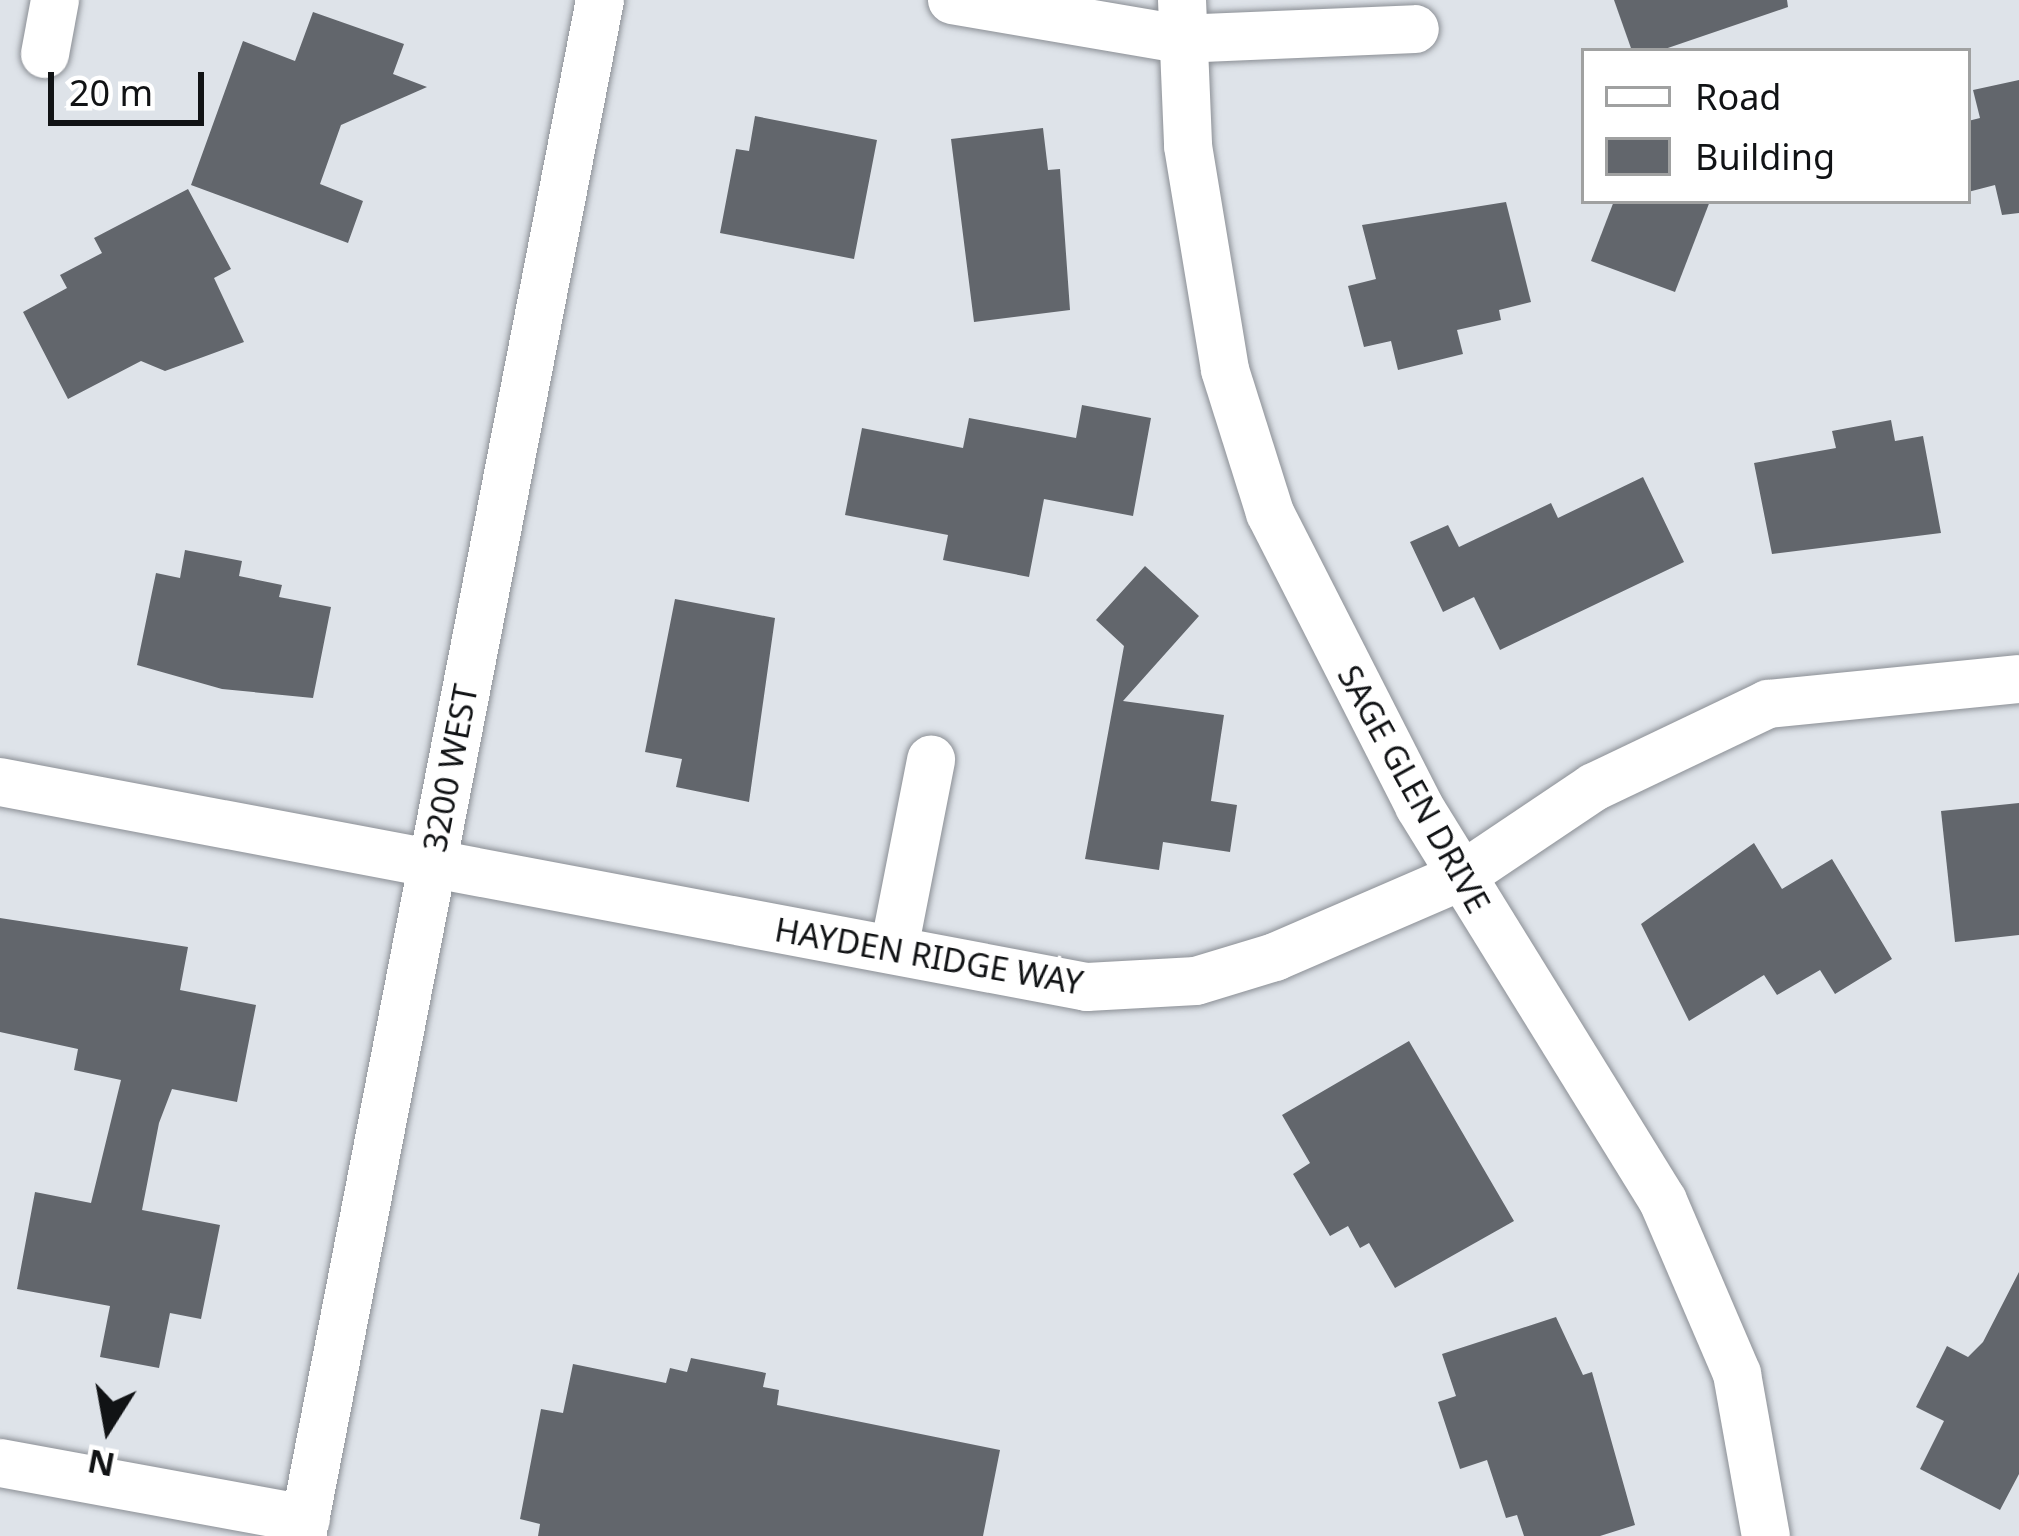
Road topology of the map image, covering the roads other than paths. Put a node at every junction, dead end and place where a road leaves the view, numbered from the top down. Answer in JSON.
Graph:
{"nodes":[{"id":1,"x":55,"y":0,"type":"edge"},
{"id":2,"x":600,"y":0,"type":"edge"},
{"id":3,"x":952,"y":0,"type":"edge"},
{"id":4,"x":1180,"y":20,"type":"edge"},
{"id":5,"x":1415,"y":29,"type":"dead end"},
{"id":6,"x":45,"y":54,"type":"dead end"},
{"id":7,"x":2019,"y":679,"type":"edge"},
{"id":8,"x":931,"y":760,"type":"dead end"},
{"id":9,"x":0,"y":782,"type":"edge"},
{"id":10,"x":430,"y":867,"type":"junction"},
{"id":11,"x":1460,"y":877,"type":"junction"},
{"id":12,"x":894,"y":949,"type":"junction"},
{"id":13,"x":0,"y":1463,"type":"edge"},
{"id":14,"x":304,"y":1527,"type":"edge"},
{"id":15,"x":1766,"y":1536,"type":"edge"}],
"edges":[{"from":1,"to":6,"type":"street"},
{"from":2,"to":10,"type":"street","name":"3200 WEST"},
{"from":3,"to":4,"type":"street"},
{"from":4,"to":5,"type":"street"},
{"from":4,"to":11,"type":"street","name":"SAGE GLEN DRIVE"},
{"from":7,"to":11,"type":"street","name":"HAYDEN RIDGE WAY"},
{"from":8,"to":12,"type":"street"},
{"from":9,"to":10,"type":"street","name":"HAYDEN RIDGE WAY"},
{"from":10,"to":12,"type":"street","name":"HAYDEN RIDGE WAY"},
{"from":10,"to":14,"type":"street","name":"3200 WEST"},
{"from":11,"to":12,"type":"street","name":"HAYDEN RIDGE WAY"},
{"from":11,"to":15,"type":"street","name":"SAGE GLEN DRIVE"},
{"from":13,"to":14,"type":"street"}]}
